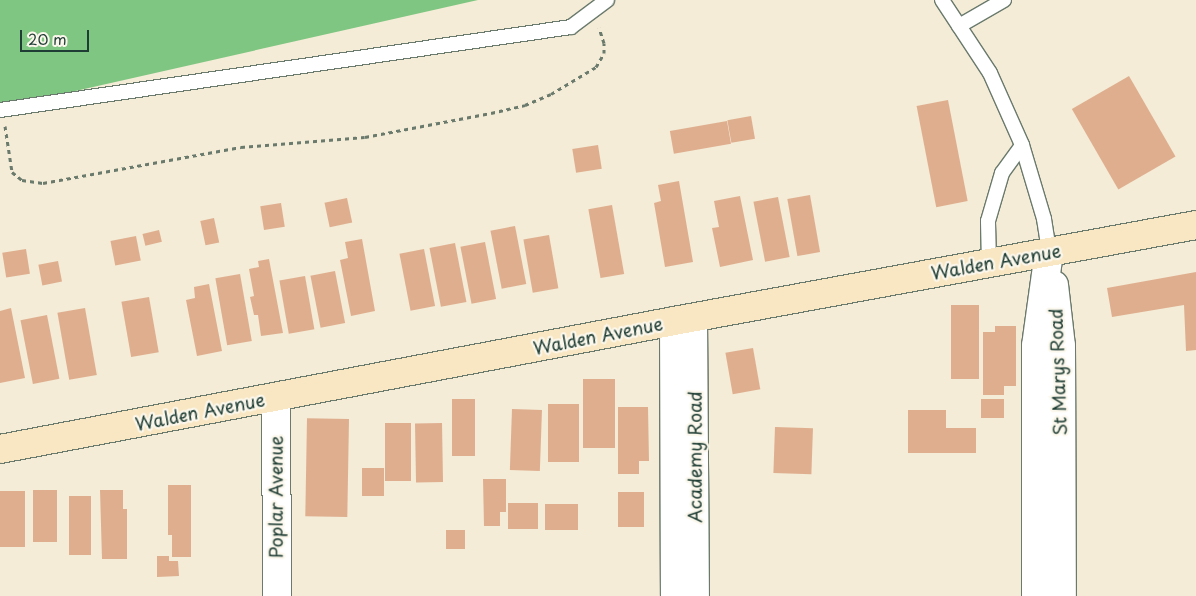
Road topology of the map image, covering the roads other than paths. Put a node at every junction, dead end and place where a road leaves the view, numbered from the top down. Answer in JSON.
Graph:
{"nodes":[{"id":1,"x":607,"y":0,"type":"edge"},
{"id":2,"x":942,"y":0,"type":"edge"},
{"id":3,"x":1004,"y":0,"type":"edge"},
{"id":4,"x":959,"y":26,"type":"junction"},
{"id":5,"x":2,"y":115,"type":"edge"},
{"id":6,"x":1022,"y":145,"type":"junction"},
{"id":7,"x":1196,"y":225,"type":"edge"},
{"id":8,"x":1049,"y":252,"type":"junction"},
{"id":9,"x":989,"y":263,"type":"junction"},
{"id":10,"x":684,"y":319,"type":"junction"},
{"id":11,"x":276,"y":398,"type":"junction"},
{"id":12,"x":0,"y":449,"type":"edge"},
{"id":13,"x":1049,"y":593,"type":"edge"},
{"id":14,"x":277,"y":596,"type":"edge"},
{"id":15,"x":675,"y":596,"type":"edge"},
{"id":16,"x":695,"y":596,"type":"edge"}],
"edges":[{"from":1,"to":5,"type":"lane"},
{"from":2,"to":4,"type":"lane"},
{"from":3,"to":4,"type":"lane"},
{"from":4,"to":6,"type":"lane"},
{"from":6,"to":8,"type":"lane"},
{"from":6,"to":9,"type":"lane"},
{"from":7,"to":8,"type":"main road","name":"Walden Avenue"},
{"from":8,"to":9,"type":"main road","name":"Walden Avenue"},
{"from":8,"to":13,"type":"street","name":"St Marys Road"},
{"from":9,"to":10,"type":"main road","name":"Walden Avenue"},
{"from":10,"to":11,"type":"main road","name":"Walden Avenue"},
{"from":10,"to":15,"type":"street","name":"Academy Road"},
{"from":10,"to":16,"type":"street","name":"Academy Road"},
{"from":11,"to":12,"type":"main road","name":"Walden Avenue"},
{"from":11,"to":14,"type":"street","name":"Poplar Avenue"}]}
